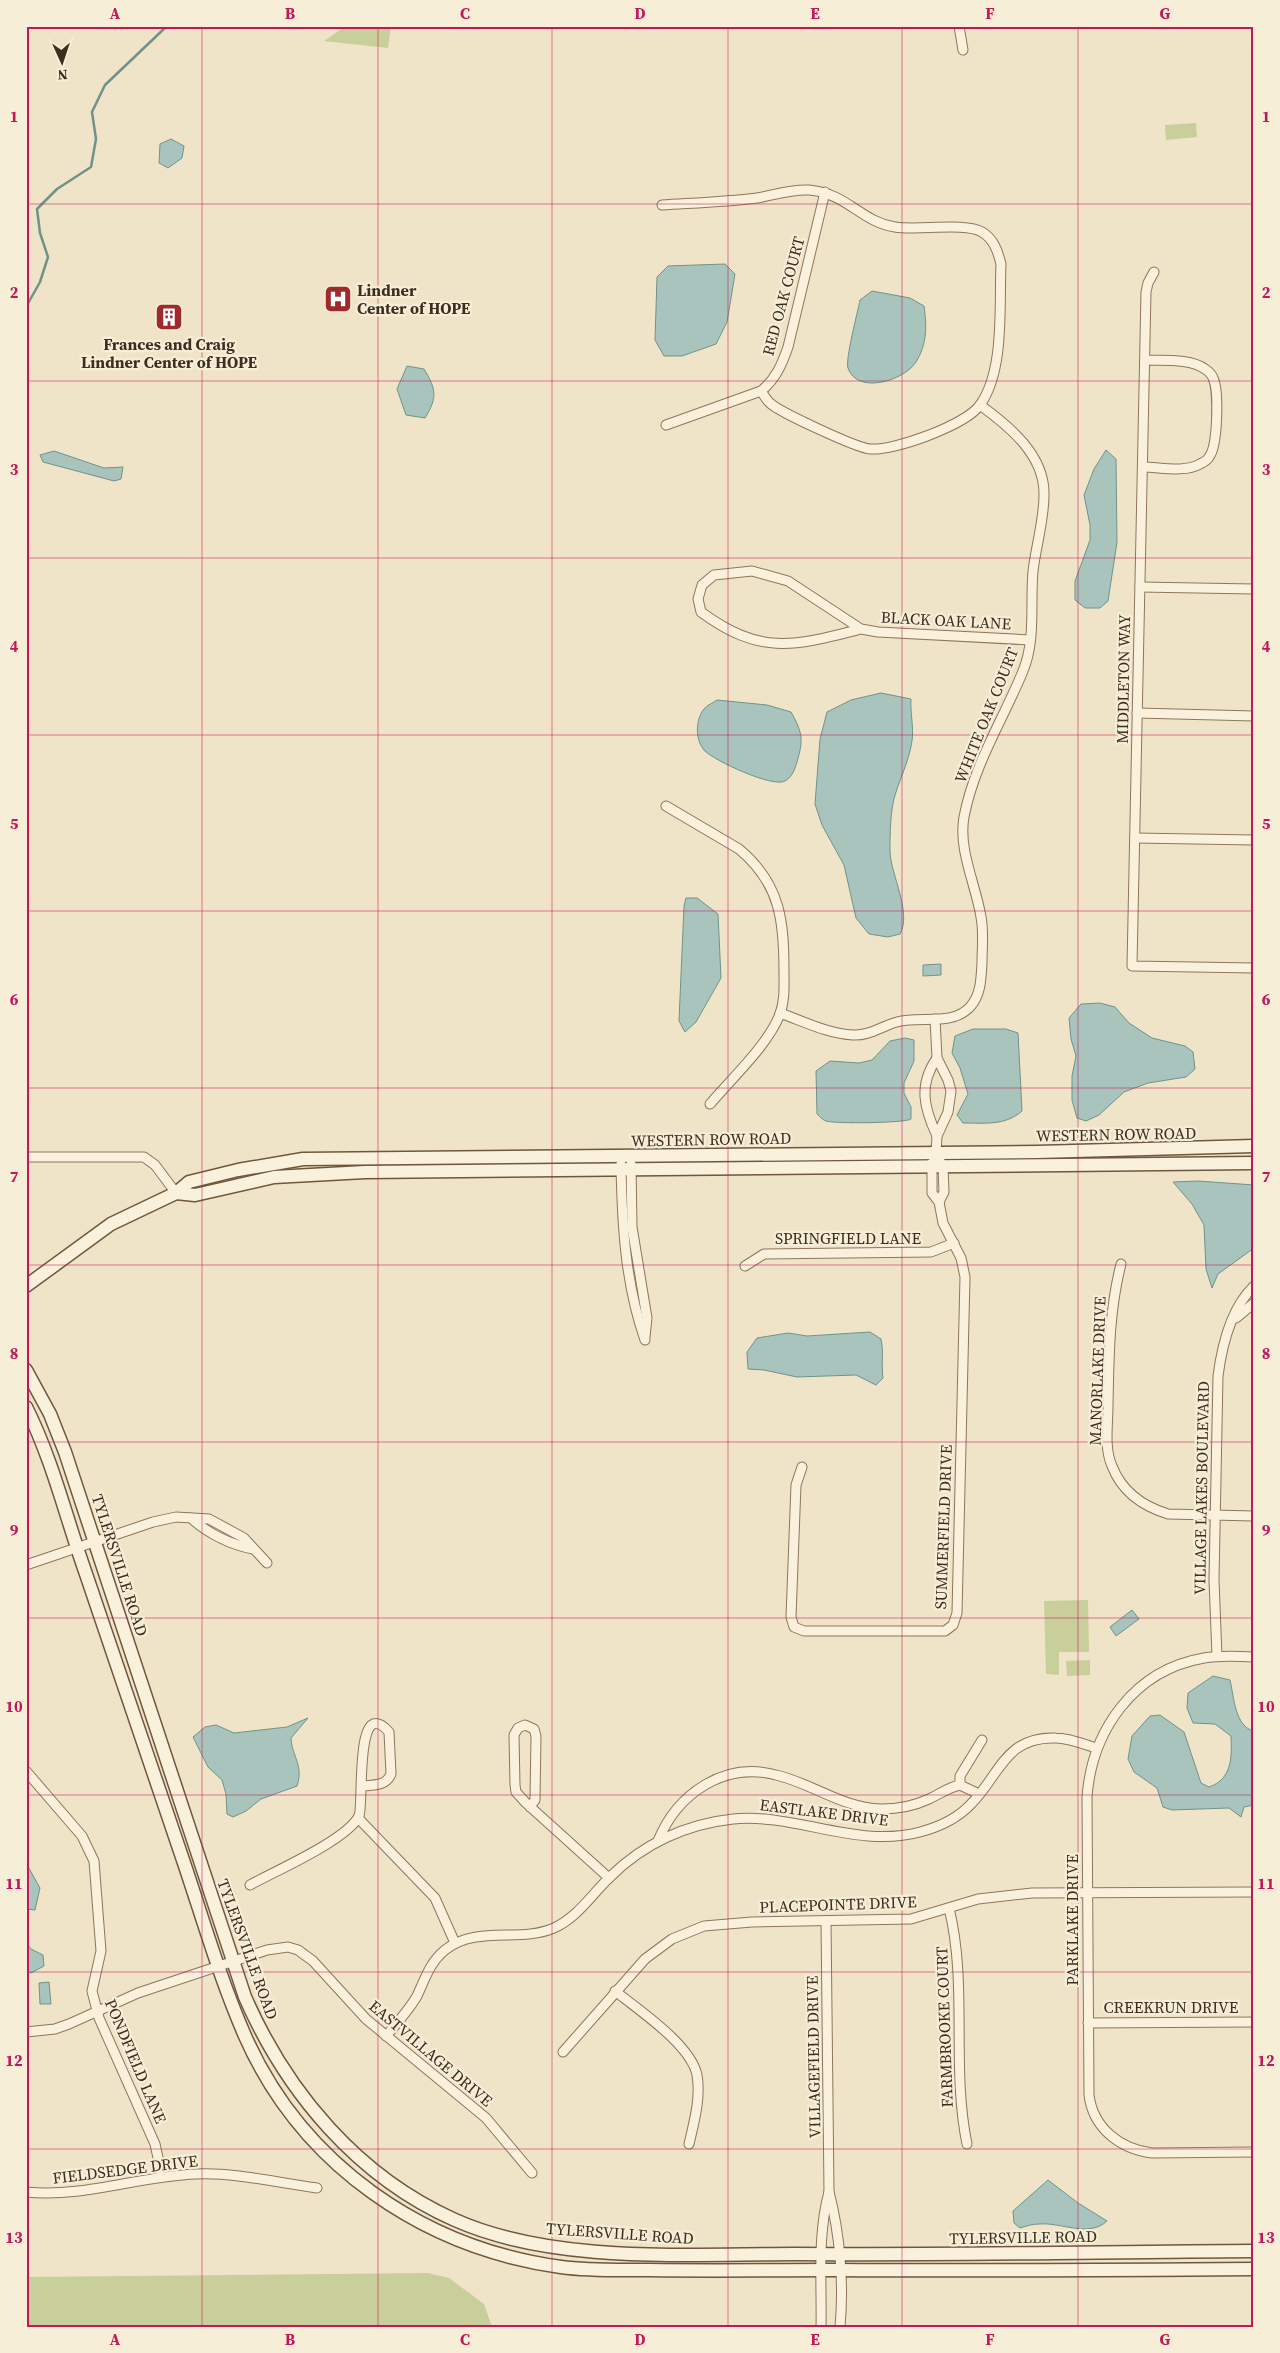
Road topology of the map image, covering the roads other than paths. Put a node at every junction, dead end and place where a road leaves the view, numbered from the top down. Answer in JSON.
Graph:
{"nodes":[{"id":1,"x":959,"y":26,"type":"edge"},
{"id":2,"x":962,"y":50,"type":"dead end"},
{"id":3,"x":825,"y":192,"type":"junction"},
{"id":4,"x":662,"y":205,"type":"dead end"},
{"id":5,"x":1154,"y":272,"type":"dead end"},
{"id":6,"x":1145,"y":360,"type":"junction"},
{"id":7,"x":761,"y":391,"type":"junction"},
{"id":8,"x":980,"y":405,"type":"junction"},
{"id":9,"x":666,"y":425,"type":"dead end"},
{"id":10,"x":1142,"y":467,"type":"junction"},
{"id":11,"x":1140,"y":587,"type":"junction"},
{"id":12,"x":1254,"y":590,"type":"edge"},
{"id":13,"x":861,"y":628,"type":"junction"},
{"id":14,"x":1030,"y":640,"type":"junction"},
{"id":15,"x":1137,"y":713,"type":"junction"},
{"id":16,"x":1254,"y":716,"type":"edge"},
{"id":17,"x":666,"y":806,"type":"dead end"},
{"id":18,"x":1135,"y":838,"type":"junction"},
{"id":19,"x":1254,"y":840,"type":"edge"},
{"id":20,"x":1254,"y":968,"type":"edge"},
{"id":21,"x":780,"y":1013,"type":"junction"},
{"id":22,"x":935,"y":1019,"type":"junction"},
{"id":23,"x":937,"y":1058,"type":"junction"},
{"id":24,"x":710,"y":1104,"type":"dead end"},
{"id":25,"x":937,"y":1136,"type":"junction"},
{"id":26,"x":1254,"y":1146,"type":"edge"},
{"id":27,"x":936,"y":1153,"type":"junction"},
{"id":28,"x":626,"y":1156,"type":"junction"},
{"id":29,"x":26,"y":1157,"type":"edge"},
{"id":30,"x":1254,"y":1163,"type":"edge"},
{"id":31,"x":937,"y":1167,"type":"junction"},
{"id":32,"x":626,"y":1171,"type":"junction"},
{"id":33,"x":176,"y":1193,"type":"junction"},
{"id":34,"x":954,"y":1243,"type":"junction"},
{"id":35,"x":1121,"y":1264,"type":"dead end"},
{"id":36,"x":745,"y":1266,"type":"dead end"},
{"id":37,"x":26,"y":1286,"type":"edge"},
{"id":38,"x":1254,"y":1286,"type":"edge"},
{"id":39,"x":1254,"y":1303,"type":"edge"},
{"id":40,"x":1232,"y":1322,"type":"junction"},
{"id":41,"x":26,"y":1370,"type":"edge"},
{"id":42,"x":26,"y":1407,"type":"edge"},
{"id":43,"x":802,"y":1467,"type":"dead end"},
{"id":44,"x":1215,"y":1515,"type":"junction"},
{"id":45,"x":1254,"y":1516,"type":"edge"},
{"id":46,"x":95,"y":1542,"type":"junction"},
{"id":47,"x":77,"y":1549,"type":"junction"},
{"id":48,"x":267,"y":1563,"type":"dead end"},
{"id":49,"x":26,"y":1566,"type":"edge"},
{"id":50,"x":1218,"y":1656,"type":"junction"},
{"id":51,"x":1254,"y":1656,"type":"edge"},
{"id":52,"x":982,"y":1740,"type":"dead end"},
{"id":53,"x":1096,"y":1748,"type":"junction"},
{"id":54,"x":26,"y":1771,"type":"edge"},
{"id":55,"x":960,"y":1785,"type":"junction"},
{"id":56,"x":362,"y":1786,"type":"junction"},
{"id":57,"x":979,"y":1794,"type":"junction"},
{"id":58,"x":530,"y":1807,"type":"junction"},
{"id":59,"x":358,"y":1818,"type":"junction"},
{"id":60,"x":658,"y":1841,"type":"junction"},
{"id":61,"x":609,"y":1878,"type":"junction"},
{"id":62,"x":250,"y":1885,"type":"dead end"},
{"id":63,"x":1087,"y":1892,"type":"junction"},
{"id":64,"x":1254,"y":1892,"type":"edge"},
{"id":65,"x":949,"y":1908,"type":"junction"},
{"id":66,"x":826,"y":1922,"type":"junction"},
{"id":67,"x":456,"y":1943,"type":"junction"},
{"id":68,"x":232,"y":1962,"type":"junction"},
{"id":69,"x":219,"y":1967,"type":"junction"},
{"id":70,"x":615,"y":1991,"type":"junction"},
{"id":71,"x":96,"y":2012,"type":"junction"},
{"id":72,"x":1088,"y":2022,"type":"junction"},
{"id":73,"x":1254,"y":2022,"type":"edge"},
{"id":74,"x":26,"y":2032,"type":"edge"},
{"id":75,"x":386,"y":2036,"type":"junction"},
{"id":76,"x":563,"y":2052,"type":"dead end"},
{"id":77,"x":690,"y":2144,"type":"dead end"},
{"id":78,"x":967,"y":2144,"type":"dead end"},
{"id":79,"x":1254,"y":2152,"type":"edge"},
{"id":80,"x":532,"y":2174,"type":"dead end"},
{"id":81,"x":162,"y":2176,"type":"junction"},
{"id":82,"x":317,"y":2188,"type":"dead end"},
{"id":83,"x":26,"y":2192,"type":"edge"},
{"id":84,"x":829,"y":2192,"type":"junction"},
{"id":85,"x":1254,"y":2251,"type":"edge"},
{"id":86,"x":821,"y":2254,"type":"junction"},
{"id":87,"x":839,"y":2254,"type":"junction"},
{"id":88,"x":1254,"y":2269,"type":"edge"},
{"id":89,"x":821,"y":2270,"type":"junction"},
{"id":90,"x":840,"y":2270,"type":"junction"},
{"id":91,"x":821,"y":2327,"type":"edge"},
{"id":92,"x":840,"y":2327,"type":"edge"}],
"edges":[{"from":1,"to":2,"type":"street"},
{"from":3,"to":4,"type":"street"},
{"from":3,"to":7,"type":"street","name":"RED OAK COURT"},
{"from":3,"to":8,"type":"street"},
{"from":5,"to":6,"type":"street","name":"MIDDLETON WAY"},
{"from":6,"to":10,"type":"street","name":"MIDDLETON WAY"},
{"from":6,"to":10,"type":"street"},
{"from":7,"to":8,"type":"street"},
{"from":7,"to":9,"type":"street","name":"RED OAK COURT"},
{"from":8,"to":14,"type":"street","name":"WHITE OAK COURT"},
{"from":10,"to":11,"type":"street","name":"MIDDLETON WAY"},
{"from":11,"to":12,"type":"street"},
{"from":11,"to":15,"type":"street","name":"MIDDLETON WAY"},
{"from":13,"to":13,"type":"street","name":"BLACK OAK LANE"},
{"from":13,"to":14,"type":"street","name":"BLACK OAK LANE"},
{"from":14,"to":22,"type":"street","name":"WHITE OAK COURT"},
{"from":15,"to":16,"type":"street"},
{"from":15,"to":18,"type":"street","name":"MIDDLETON WAY"},
{"from":17,"to":21,"type":"street"},
{"from":18,"to":19,"type":"street"},
{"from":18,"to":20,"type":"street","name":"MIDDLETON WAY"},
{"from":21,"to":22,"type":"street","name":"WHITE OAK COURT"},
{"from":21,"to":24,"type":"street"},
{"from":22,"to":23,"type":"street"},
{"from":23,"to":25,"type":"street"},
{"from":23,"to":25,"type":"street"},
{"from":25,"to":27,"type":"street"},
{"from":26,"to":27,"type":"main road","name":"WESTERN ROW ROAD"},
{"from":27,"to":28,"type":"main road","name":"WESTERN ROW ROAD"},
{"from":27,"to":31,"type":"street"},
{"from":28,"to":32,"type":"street"},
{"from":28,"to":33,"type":"main road","name":"WESTERN ROW ROAD"},
{"from":29,"to":33,"type":"street"},
{"from":30,"to":31,"type":"main road","name":"WESTERN ROW ROAD"},
{"from":31,"to":32,"type":"main road","name":"WESTERN ROW ROAD"},
{"from":31,"to":34,"type":"street","name":"SUMMERFIELD DRIVE"},
{"from":32,"to":32,"type":"street"},
{"from":32,"to":33,"type":"main road","name":"WESTERN ROW ROAD"},
{"from":33,"to":37,"type":"main road","name":"WESTERN ROW ROAD"},
{"from":34,"to":36,"type":"street","name":"SPRINGFIELD LANE"},
{"from":34,"to":43,"type":"street","name":"SUMMERFIELD DRIVE"},
{"from":35,"to":44,"type":"street","name":"MANORLAKE DRIVE"},
{"from":38,"to":40,"type":"street","name":"VILLAGE LAKES BOULEVARD"},
{"from":39,"to":40,"type":"street","name":"VILLAGE LAKES BOULEVARD"},
{"from":40,"to":44,"type":"street","name":"VILLAGE LAKES BOULEVARD"},
{"from":41,"to":46,"type":"main road","name":"TYLERSVILLE ROAD"},
{"from":42,"to":47,"type":"main road","name":"TYLERSVILLE ROAD"},
{"from":44,"to":45,"type":"street","name":"MANORLAKE DRIVE"},
{"from":44,"to":50,"type":"street","name":"VILLAGE LAKES BOULEVARD"},
{"from":46,"to":47,"type":"street"},
{"from":46,"to":48,"type":"street"},
{"from":46,"to":68,"type":"main road","name":"TYLERSVILLE ROAD"},
{"from":47,"to":49,"type":"street"},
{"from":47,"to":69,"type":"main road","name":"TYLERSVILLE ROAD"},
{"from":50,"to":51,"type":"street","name":"PARKLAKE DRIVE"},
{"from":50,"to":53,"type":"street","name":"PARKLAKE DRIVE"},
{"from":52,"to":55,"type":"street"},
{"from":53,"to":57,"type":"street","name":"EASTLAKE DRIVE"},
{"from":53,"to":63,"type":"street","name":"PARKLAKE DRIVE"},
{"from":54,"to":71,"type":"street","name":"PONDFIELD LANE"},
{"from":55,"to":57,"type":"street"},
{"from":55,"to":60,"type":"street"},
{"from":56,"to":56,"type":"street"},
{"from":56,"to":59,"type":"street"},
{"from":57,"to":60,"type":"street","name":"EASTLAKE DRIVE"},
{"from":58,"to":58,"type":"street"},
{"from":58,"to":61,"type":"street"},
{"from":59,"to":62,"type":"street"},
{"from":59,"to":67,"type":"street"},
{"from":60,"to":61,"type":"street","name":"EASTLAKE DRIVE"},
{"from":61,"to":67,"type":"street","name":"EASTLAKE DRIVE"},
{"from":63,"to":64,"type":"street","name":"PLACEPOINTE DRIVE"},
{"from":63,"to":65,"type":"street","name":"PLACEPOINTE DRIVE"},
{"from":63,"to":72,"type":"street","name":"PARKLAKE DRIVE"},
{"from":65,"to":66,"type":"street","name":"PLACEPOINTE DRIVE"},
{"from":65,"to":78,"type":"street","name":"FARMBROOKE COURT"},
{"from":66,"to":70,"type":"street","name":"PLACEPOINTE DRIVE"},
{"from":66,"to":84,"type":"street","name":"VILLAGEFIELD DRIVE"},
{"from":67,"to":75,"type":"street","name":"EASTLAKE DRIVE"},
{"from":68,"to":69,"type":"street","name":"EASTVILLAGE DRIVE"},
{"from":68,"to":75,"type":"street","name":"EASTVILLAGE DRIVE"},
{"from":68,"to":86,"type":"main road","name":"TYLERSVILLE ROAD"},
{"from":69,"to":71,"type":"street","name":"EASTVILLAGE DRIVE"},
{"from":69,"to":89,"type":"main road","name":"TYLERSVILLE ROAD"},
{"from":70,"to":76,"type":"street","name":"PLACEPOINTE DRIVE"},
{"from":70,"to":77,"type":"street"},
{"from":71,"to":74,"type":"street","name":"EASTVILLAGE DRIVE"},
{"from":71,"to":81,"type":"street","name":"PONDFIELD LANE"},
{"from":72,"to":73,"type":"street","name":"CREEKRUN DRIVE"},
{"from":72,"to":79,"type":"street","name":"PARKLAKE DRIVE"},
{"from":75,"to":80,"type":"street","name":"EASTVILLAGE DRIVE"},
{"from":81,"to":82,"type":"street","name":"FIELDSEDGE DRIVE"},
{"from":81,"to":83,"type":"street","name":"FIELDSEDGE DRIVE"},
{"from":84,"to":86,"type":"street","name":"VILLAGEFIELD DRIVE"},
{"from":84,"to":87,"type":"street","name":"VILLAGEFIELD DRIVE"},
{"from":85,"to":87,"type":"main road","name":"TYLERSVILLE ROAD"},
{"from":86,"to":87,"type":"main road","name":"TYLERSVILLE ROAD"},
{"from":86,"to":89,"type":"street","name":"VILLAGEFIELD DRIVE"},
{"from":87,"to":90,"type":"street","name":"VILLAGEFIELD DRIVE"},
{"from":88,"to":90,"type":"main road","name":"TYLERSVILLE ROAD"},
{"from":89,"to":90,"type":"main road","name":"TYLERSVILLE ROAD"},
{"from":89,"to":91,"type":"street","name":"VILLAGEFIELD DRIVE"},
{"from":90,"to":92,"type":"street","name":"VILLAGEFIELD DRIVE"}]}
